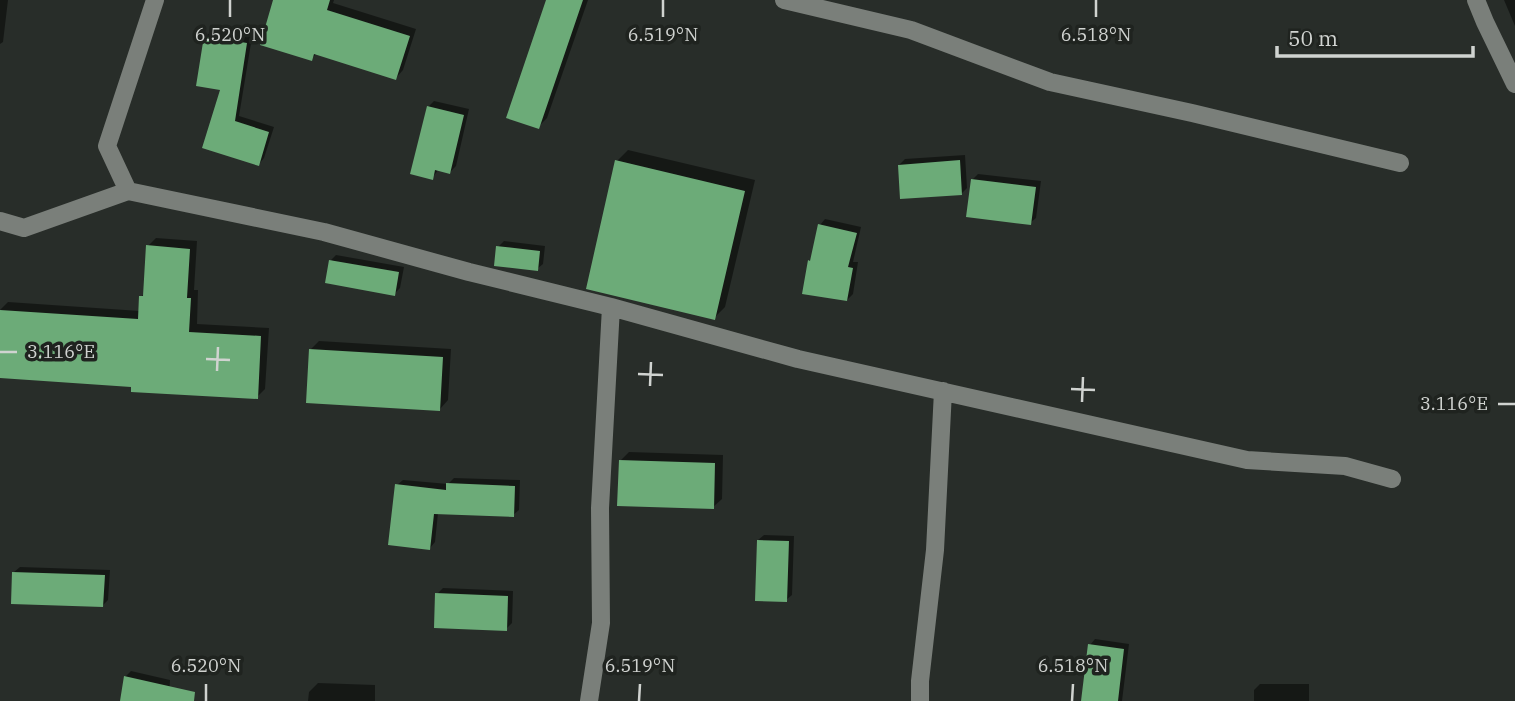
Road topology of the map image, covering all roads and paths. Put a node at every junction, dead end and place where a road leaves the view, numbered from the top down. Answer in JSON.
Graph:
{"nodes":[{"id":1,"x":155,"y":0,"type":"edge"},
{"id":2,"x":784,"y":0,"type":"edge"},
{"id":3,"x":1476,"y":0,"type":"edge"},
{"id":4,"x":1515,"y":84,"type":"edge"},
{"id":5,"x":1400,"y":163,"type":"dead end"},
{"id":6,"x":128,"y":191,"type":"junction"},
{"id":7,"x":0,"y":221,"type":"edge"},
{"id":8,"x":611,"y":307,"type":"junction"},
{"id":9,"x":943,"y":391,"type":"junction"},
{"id":10,"x":1392,"y":480,"type":"dead end"},
{"id":11,"x":589,"y":701,"type":"edge"},
{"id":12,"x":920,"y":701,"type":"edge"}],
"edges":[{"from":1,"to":6,"type":"street"},
{"from":2,"to":5,"type":"street"},
{"from":3,"to":4,"type":"street"},
{"from":6,"to":7,"type":"street"},
{"from":6,"to":8,"type":"street"},
{"from":8,"to":9,"type":"street"},
{"from":8,"to":11,"type":"street"},
{"from":9,"to":10,"type":"street"},
{"from":9,"to":12,"type":"street"}]}
